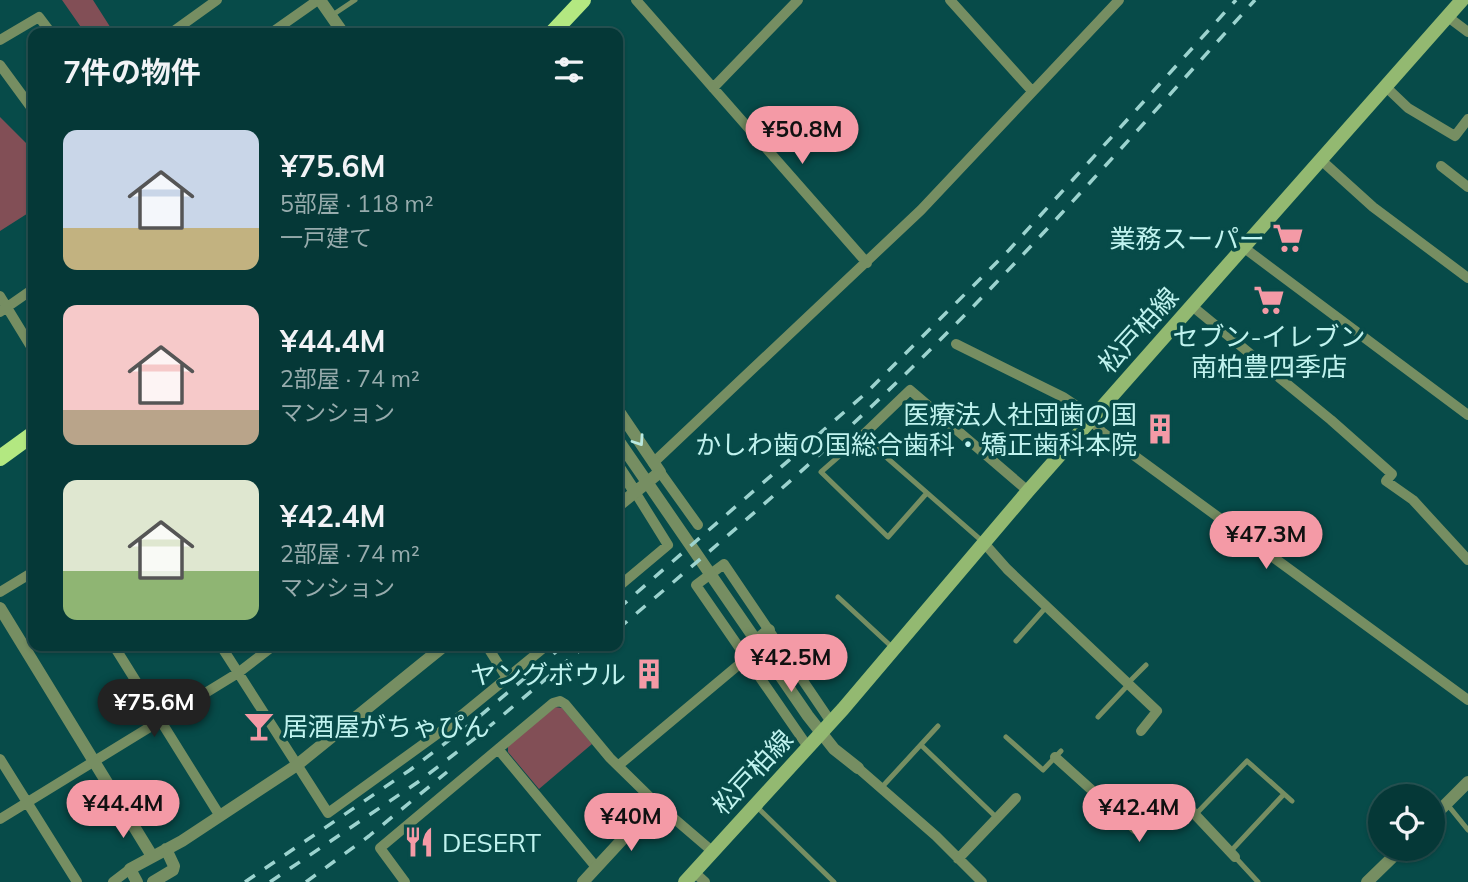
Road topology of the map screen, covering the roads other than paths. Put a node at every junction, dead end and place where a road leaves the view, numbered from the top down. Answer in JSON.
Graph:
{"nodes":[{"id":1,"x":218,"y":0,"type":"edge"},
{"id":2,"x":319,"y":0,"type":"edge"},
{"id":3,"x":355,"y":0,"type":"edge"},
{"id":4,"x":583,"y":0,"type":"edge"},
{"id":5,"x":636,"y":0,"type":"edge"},
{"id":6,"x":798,"y":0,"type":"edge"},
{"id":7,"x":950,"y":0,"type":"edge"},
{"id":8,"x":1119,"y":0,"type":"edge"},
{"id":9,"x":1461,"y":0,"type":"edge"},
{"id":10,"x":331,"y":16,"type":"junction"},
{"id":11,"x":1448,"y":17,"type":"junction"},
{"id":12,"x":47,"y":28,"type":"edge"},
{"id":13,"x":178,"y":28,"type":"edge"},
{"id":14,"x":278,"y":28,"type":"edge"},
{"id":15,"x":339,"y":28,"type":"edge"},
{"id":16,"x":557,"y":28,"type":"edge"},
{"id":17,"x":1468,"y":32,"type":"edge"},
{"id":18,"x":0,"y":40,"type":"edge"},
{"id":19,"x":0,"y":65,"type":"edge"},
{"id":20,"x":1386,"y":87,"type":"junction"},
{"id":21,"x":713,"y":88,"type":"junction"},
{"id":22,"x":1032,"y":91,"type":"junction"},
{"id":23,"x":28,"y":101,"type":"edge"},
{"id":24,"x":1468,"y":119,"type":"edge"},
{"id":25,"x":1321,"y":160,"type":"junction"},
{"id":26,"x":1441,"y":166,"type":"dead end"},
{"id":27,"x":1468,"y":187,"type":"edge"},
{"id":28,"x":1243,"y":247,"type":"junction"},
{"id":29,"x":867,"y":264,"type":"junction"},
{"id":30,"x":1468,"y":278,"type":"edge"},
{"id":31,"x":28,"y":292,"type":"edge"},
{"id":32,"x":0,"y":296,"type":"edge"},
{"id":33,"x":1192,"y":306,"type":"junction"},
{"id":34,"x":3,"y":310,"type":"edge"},
{"id":35,"x":28,"y":343,"type":"edge"},
{"id":36,"x":956,"y":344,"type":"dead end"},
{"id":37,"x":1468,"y":415,"type":"edge"},
{"id":38,"x":623,"y":417,"type":"edge"},
{"id":39,"x":1091,"y":419,"type":"junction"},
{"id":40,"x":862,"y":436,"type":"junction"},
{"id":41,"x":28,"y":438,"type":"edge"},
{"id":42,"x":623,"y":447,"type":"edge"},
{"id":43,"x":0,"y":458,"type":"edge"},
{"id":44,"x":657,"y":468,"type":"junction"},
{"id":45,"x":623,"y":474,"type":"edge"},
{"id":46,"x":1028,"y":491,"type":"junction"},
{"id":47,"x":635,"y":492,"type":"junction"},
{"id":48,"x":926,"y":494,"type":"junction"},
{"id":49,"x":623,"y":502,"type":"edge"},
{"id":50,"x":698,"y":525,"type":"dead end"},
{"id":51,"x":984,"y":543,"type":"junction"},
{"id":52,"x":1468,"y":560,"type":"edge"},
{"id":53,"x":28,"y":575,"type":"edge"},
{"id":54,"x":623,"y":583,"type":"edge"},
{"id":55,"x":0,"y":592,"type":"edge"},
{"id":56,"x":838,"y":597,"type":"dead end"},
{"id":57,"x":1047,"y":606,"type":"junction"},
{"id":58,"x":0,"y":608,"type":"edge"},
{"id":59,"x":769,"y":630,"type":"junction"},
{"id":60,"x":1016,"y":641,"type":"dead end"},
{"id":61,"x":895,"y":650,"type":"junction"},
{"id":62,"x":117,"y":651,"type":"edge"},
{"id":63,"x":224,"y":651,"type":"edge"},
{"id":64,"x":267,"y":651,"type":"edge"},
{"id":65,"x":438,"y":651,"type":"edge"},
{"id":66,"x":489,"y":651,"type":"edge"},
{"id":67,"x":540,"y":651,"type":"edge"},
{"id":68,"x":745,"y":654,"type":"junction"},
{"id":69,"x":1146,"y":665,"type":"dead end"},
{"id":70,"x":238,"y":673,"type":"junction"},
{"id":71,"x":507,"y":678,"type":"junction"},
{"id":72,"x":1128,"y":683,"type":"junction"},
{"id":73,"x":1468,"y":700,"type":"edge"},
{"id":74,"x":1098,"y":717,"type":"dead end"},
{"id":75,"x":161,"y":720,"type":"junction"},
{"id":76,"x":831,"y":722,"type":"junction"},
{"id":77,"x":938,"y":726,"type":"dead end"},
{"id":78,"x":1141,"y":731,"type":"dead end"},
{"id":79,"x":820,"y":734,"type":"junction"},
{"id":80,"x":1006,"y":737,"type":"dead end"},
{"id":81,"x":921,"y":745,"type":"junction"},
{"id":82,"x":808,"y":747,"type":"junction"},
{"id":83,"x":498,"y":749,"type":"junction"},
{"id":84,"x":1058,"y":754,"type":"joint"},
{"id":85,"x":0,"y":759,"type":"edge"},
{"id":86,"x":96,"y":761,"type":"junction"},
{"id":87,"x":297,"y":765,"type":"junction"},
{"id":88,"x":618,"y":765,"type":"junction"},
{"id":89,"x":858,"y":768,"type":"joint"},
{"id":90,"x":1468,"y":782,"type":"edge"},
{"id":91,"x":882,"y":788,"type":"junction"},
{"id":92,"x":1284,"y":794,"type":"junction"},
{"id":93,"x":1016,"y":798,"type":"dead end"},
{"id":94,"x":1292,"y":801,"type":"dead end"},
{"id":95,"x":27,"y":802,"type":"junction"},
{"id":96,"x":656,"y":803,"type":"junction"},
{"id":97,"x":1447,"y":804,"type":"joint"},
{"id":98,"x":755,"y":805,"type":"junction"},
{"id":99,"x":1195,"y":814,"type":"junction"},
{"id":100,"x":220,"y":816,"type":"junction"},
{"id":101,"x":997,"y":818,"type":"junction"},
{"id":102,"x":0,"y":819,"type":"edge"},
{"id":103,"x":1468,"y":830,"type":"edge"},
{"id":104,"x":166,"y":849,"type":"junction"},
{"id":105,"x":712,"y":851,"type":"junction"},
{"id":106,"x":1233,"y":854,"type":"junction"},
{"id":107,"x":152,"y":856,"type":"junction"},
{"id":108,"x":958,"y":859,"type":"junction"},
{"id":109,"x":1389,"y":861,"type":"edge"},
{"id":110,"x":596,"y":867,"type":"junction"},
{"id":111,"x":130,"y":869,"type":"junction"},
{"id":112,"x":695,"y":878,"type":"edge"},
{"id":113,"x":77,"y":882,"type":"edge"},
{"id":114,"x":113,"y":882,"type":"edge"},
{"id":115,"x":137,"y":882,"type":"edge"},
{"id":116,"x":153,"y":882,"type":"edge"},
{"id":117,"x":405,"y":882,"type":"edge"},
{"id":118,"x":583,"y":882,"type":"edge"},
{"id":119,"x":834,"y":882,"type":"edge"},
{"id":120,"x":982,"y":882,"type":"edge"},
{"id":121,"x":1258,"y":882,"type":"edge"},
{"id":122,"x":1367,"y":882,"type":"edge"}],
"edges":[{"from":1,"to":13,"type":"street"},
{"from":2,"to":10,"type":"street"},
{"from":2,"to":14,"type":"street"},
{"from":3,"to":10,"type":"lane"},
{"from":4,"to":16,"type":"highway"},
{"from":5,"to":21,"type":"street"},
{"from":6,"to":21,"type":"street"},
{"from":7,"to":22,"type":"street"},
{"from":8,"to":22,"type":"street"},
{"from":9,"to":11,"type":"main road","name":"松戸柏線"},
{"from":10,"to":15,"type":"street"},
{"from":11,"to":17,"type":"street"},
{"from":11,"to":20,"type":"main road","name":"松戸柏線"},
{"from":12,"to":18,"type":"street"},
{"from":19,"to":23,"type":"street"},
{"from":20,"to":24,"type":"street"},
{"from":20,"to":25,"type":"main road","name":"松戸柏線"},
{"from":21,"to":29,"type":"street"},
{"from":22,"to":29,"type":"street"},
{"from":25,"to":28,"type":"main road","name":"松戸柏線"},
{"from":25,"to":30,"type":"street"},
{"from":26,"to":27,"type":"street"},
{"from":28,"to":33,"type":"main road","name":"松戸柏線"},
{"from":28,"to":37,"type":"street"},
{"from":29,"to":44,"type":"street"},
{"from":31,"to":34,"type":"street"},
{"from":32,"to":34,"type":"street"},
{"from":33,"to":39,"type":"main road","name":"松戸柏線"},
{"from":33,"to":52,"type":"street"},
{"from":34,"to":35,"type":"street"},
{"from":36,"to":39,"type":"street"},
{"from":38,"to":44,"type":"street","one_way":true},
{"from":39,"to":46,"type":"main road","name":"松戸柏線"},
{"from":39,"to":73,"type":"street"},
{"from":40,"to":46,"type":"street"},
{"from":40,"to":48,"type":"lane"},
{"from":40,"to":48,"type":"lane"},
{"from":41,"to":43,"type":"highway"},
{"from":42,"to":79,"type":"street"},
{"from":44,"to":47,"type":"street"},
{"from":44,"to":50,"type":"street"},
{"from":45,"to":47,"type":"street"},
{"from":46,"to":51,"type":"main road","name":"松戸柏線"},
{"from":47,"to":49,"type":"street"},
{"from":47,"to":54,"type":"street"},
{"from":48,"to":51,"type":"lane"},
{"from":51,"to":57,"type":"street"},
{"from":51,"to":61,"type":"main road","name":"松戸柏線"},
{"from":53,"to":55,"type":"street"},
{"from":56,"to":61,"type":"lane"},
{"from":57,"to":60,"type":"lane"},
{"from":57,"to":72,"type":"street"},
{"from":58,"to":86,"type":"street"},
{"from":59,"to":68,"type":"street"},
{"from":59,"to":68,"type":"street"},
{"from":59,"to":76,"type":"street"},
{"from":61,"to":76,"type":"main road","name":"松戸柏線"},
{"from":62,"to":75,"type":"street"},
{"from":63,"to":70,"type":"street"},
{"from":64,"to":70,"type":"street"},
{"from":65,"to":87,"type":"street"},
{"from":66,"to":71,"type":"street"},
{"from":67,"to":71,"type":"street"},
{"from":68,"to":82,"type":"street"},
{"from":68,"to":88,"type":"street"},
{"from":69,"to":72,"type":"lane"},
{"from":70,"to":75,"type":"street"},
{"from":70,"to":87,"type":"street"},
{"from":71,"to":87,"type":"street"},
{"from":72,"to":74,"type":"lane"},
{"from":72,"to":78,"type":"street"},
{"from":75,"to":86,"type":"street"},
{"from":75,"to":100,"type":"street"},
{"from":76,"to":79,"type":"main road","name":"松戸柏線"},
{"from":77,"to":81,"type":"lane"},
{"from":79,"to":82,"type":"main road","name":"松戸柏線"},
{"from":79,"to":89,"type":"street"},
{"from":80,"to":84,"type":"lane"},
{"from":81,"to":91,"type":"lane"},
{"from":81,"to":101,"type":"lane"},
{"from":82,"to":98,"type":"main road","name":"松戸柏線"},
{"from":83,"to":88,"type":"street"},
{"from":83,"to":110,"type":"street"},
{"from":83,"to":117,"type":"street"},
{"from":84,"to":99,"type":"street"},
{"from":85,"to":95,"type":"street"},
{"from":86,"to":95,"type":"street"},
{"from":86,"to":107,"type":"street"},
{"from":87,"to":100,"type":"street"},
{"from":88,"to":96,"type":"street"},
{"from":89,"to":91,"type":"street"},
{"from":90,"to":97,"type":"street"},
{"from":91,"to":108,"type":"street"},
{"from":92,"to":94,"type":"lane"},
{"from":92,"to":99,"type":"lane"},
{"from":92,"to":106,"type":"lane"},
{"from":93,"to":101,"type":"street"},
{"from":95,"to":102,"type":"street"},
{"from":95,"to":113,"type":"street"},
{"from":96,"to":105,"type":"street"},
{"from":96,"to":110,"type":"street"},
{"from":97,"to":103,"type":"lane"},
{"from":98,"to":105,"type":"main road","name":"松戸柏線"},
{"from":98,"to":119,"type":"lane"},
{"from":99,"to":106,"type":"street"},
{"from":100,"to":104,"type":"street"},
{"from":101,"to":108,"type":"street"},
{"from":104,"to":107,"type":"street"},
{"from":104,"to":116,"type":"street"},
{"from":105,"to":112,"type":"main road","name":"松戸柏線"},
{"from":106,"to":121,"type":"lane"},
{"from":107,"to":111,"type":"street"},
{"from":108,"to":120,"type":"street"},
{"from":109,"to":122,"type":"street"},
{"from":110,"to":118,"type":"street"},
{"from":111,"to":114,"type":"street"},
{"from":111,"to":115,"type":"street"}]}
